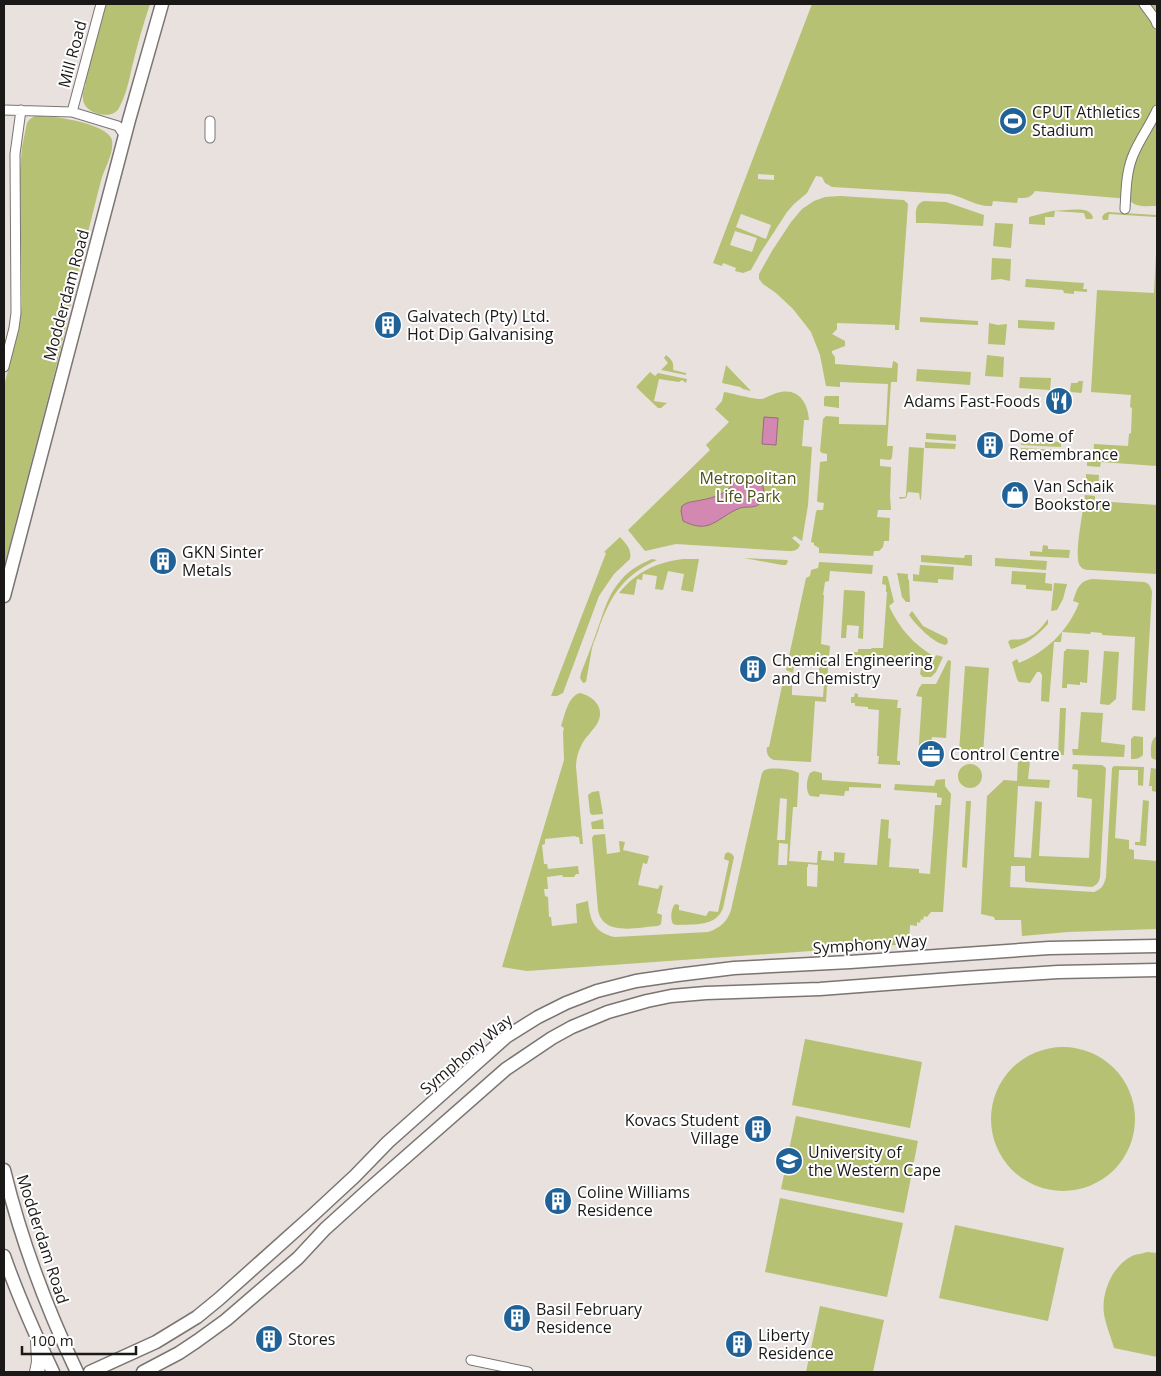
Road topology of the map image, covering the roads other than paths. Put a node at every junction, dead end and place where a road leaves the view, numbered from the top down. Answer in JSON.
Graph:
{"nodes":[{"id":1,"x":101,"y":4,"type":"edge"},
{"id":2,"x":162,"y":4,"type":"edge"},
{"id":3,"x":1144,"y":4,"type":"edge"},
{"id":4,"x":1157,"y":24,"type":"edge"},
{"id":5,"x":4,"y":110,"type":"edge"},
{"id":6,"x":21,"y":110,"type":"junction"},
{"id":7,"x":1157,"y":110,"type":"edge"},
{"id":8,"x":72,"y":112,"type":"junction"},
{"id":9,"x":210,"y":121,"type":"dead end"},
{"id":10,"x":121,"y":131,"type":"junction"},
{"id":11,"x":210,"y":138,"type":"dead end"},
{"id":12,"x":4,"y":154,"type":"edge"},
{"id":13,"x":14,"y":154,"type":"junction"},
{"id":14,"x":1125,"y":209,"type":"dead end"},
{"id":15,"x":4,"y":368,"type":"edge"},
{"id":16,"x":4,"y":596,"type":"edge"},
{"id":17,"x":1157,"y":946,"type":"edge"},
{"id":18,"x":1157,"y":970,"type":"edge"},
{"id":19,"x":4,"y":1170,"type":"edge"},
{"id":20,"x":4,"y":1256,"type":"edge"},
{"id":21,"x":38,"y":1341,"type":"junction"},
{"id":22,"x":471,"y":1360,"type":"dead end"},
{"id":23,"x":37,"y":1372,"type":"edge"},
{"id":24,"x":53,"y":1372,"type":"edge"},
{"id":25,"x":77,"y":1372,"type":"edge"},
{"id":26,"x":90,"y":1372,"type":"edge"},
{"id":27,"x":143,"y":1372,"type":"edge"},
{"id":28,"x":528,"y":1372,"type":"edge"}],
"edges":[{"from":1,"to":8,"type":"street","name":"Mill Road"},
{"from":2,"to":10,"type":"main road","name":"Modderdam Road"},
{"from":3,"to":4,"type":"street"},
{"from":5,"to":6,"type":"street"},
{"from":6,"to":8,"type":"street"},
{"from":6,"to":13,"type":"street"},
{"from":7,"to":14,"type":"street"},
{"from":8,"to":10,"type":"street"},
{"from":9,"to":11,"type":"street"},
{"from":10,"to":16,"type":"main road","name":"Modderdam Road"},
{"from":12,"to":13,"type":"street"},
{"from":13,"to":15,"type":"street"},
{"from":17,"to":26,"type":"main road","name":"Symphony Way"},
{"from":18,"to":27,"type":"main road"},
{"from":19,"to":25,"type":"main road","name":"Modderdam Road"},
{"from":20,"to":21,"type":"main road"},
{"from":21,"to":23,"type":"main road"},
{"from":21,"to":24,"type":"main road"},
{"from":22,"to":28,"type":"street"}]}
